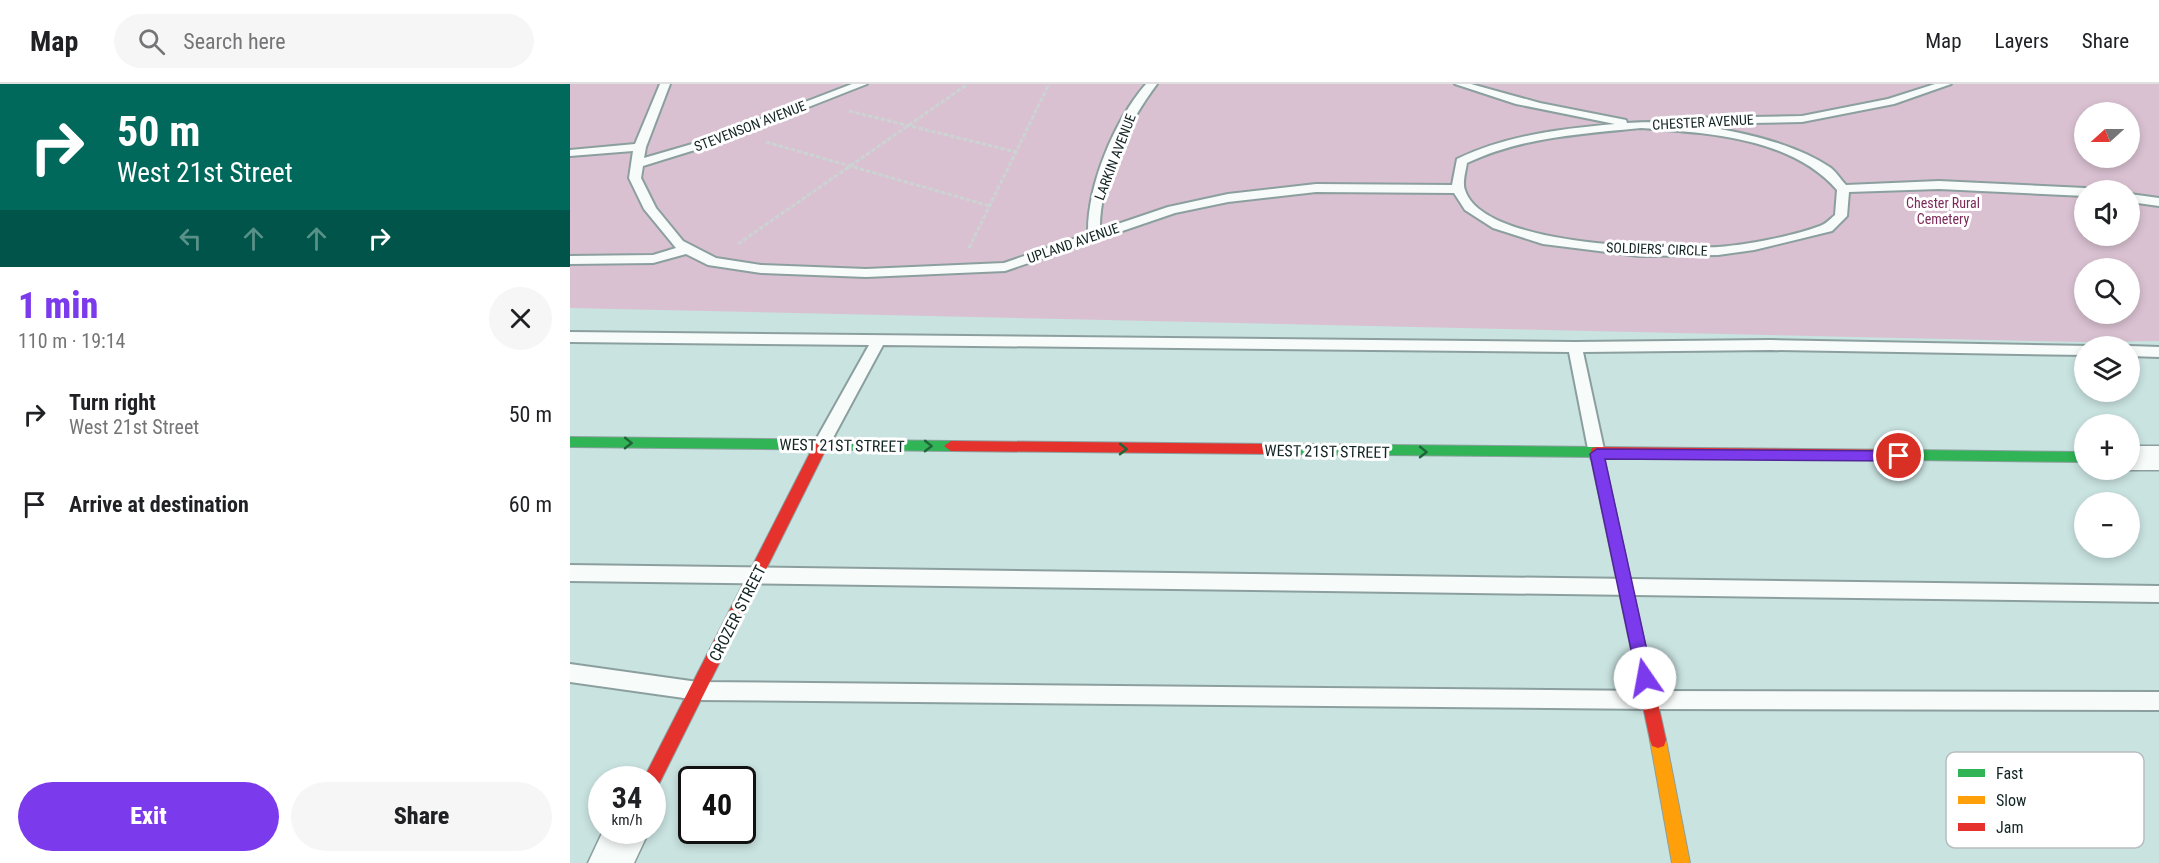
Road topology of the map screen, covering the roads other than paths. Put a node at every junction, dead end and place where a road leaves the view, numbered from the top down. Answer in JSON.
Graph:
{"nodes":[{"id":1,"x":665,"y":84,"type":"edge"},
{"id":2,"x":862,"y":84,"type":"edge"},
{"id":3,"x":1152,"y":84,"type":"edge"},
{"id":4,"x":1460,"y":84,"type":"edge"},
{"id":5,"x":1947,"y":84,"type":"edge"},
{"id":6,"x":1641,"y":125,"type":"junction"},
{"id":7,"x":640,"y":147,"type":"junction"},
{"id":8,"x":570,"y":153,"type":"edge"},
{"id":9,"x":637,"y":164,"type":"junction"},
{"id":10,"x":1458,"y":189,"type":"junction"},
{"id":11,"x":1843,"y":189,"type":"junction"},
{"id":12,"x":2074,"y":191,"type":"edge"},
{"id":13,"x":2140,"y":199,"type":"edge"},
{"id":14,"x":2159,"y":202,"type":"edge"},
{"id":15,"x":1094,"y":236,"type":"junction"},
{"id":16,"x":688,"y":249,"type":"junction"},
{"id":17,"x":570,"y":260,"type":"edge"},
{"id":18,"x":570,"y":337,"type":"edge"},
{"id":19,"x":878,"y":341,"type":"junction"},
{"id":20,"x":1575,"y":347,"type":"junction"},
{"id":21,"x":2074,"y":350,"type":"edge"},
{"id":22,"x":2140,"y":351,"type":"edge"},
{"id":23,"x":2159,"y":352,"type":"edge"},
{"id":24,"x":570,"y":442,"type":"edge"},
{"id":25,"x":821,"y":445,"type":"junction"},
{"id":26,"x":1597,"y":454,"type":"junction"},
{"id":27,"x":2074,"y":458,"type":"edge"},
{"id":28,"x":2140,"y":458,"type":"edge"},
{"id":29,"x":2159,"y":458,"type":"edge"},
{"id":30,"x":570,"y":573,"type":"edge"},
{"id":31,"x":757,"y":574,"type":"junction"},
{"id":32,"x":1627,"y":588,"type":"junction"},
{"id":33,"x":2159,"y":594,"type":"edge"},
{"id":34,"x":570,"y":673,"type":"edge"},
{"id":35,"x":698,"y":691,"type":"junction"},
{"id":36,"x":1650,"y":700,"type":"junction"},
{"id":37,"x":2159,"y":701,"type":"edge"},
{"id":38,"x":659,"y":766,"type":"edge"},
{"id":39,"x":620,"y":844,"type":"edge"},
{"id":40,"x":610,"y":863,"type":"edge"},
{"id":41,"x":1681,"y":863,"type":"edge"}],
"edges":[{"from":1,"to":7,"type":"lane","name":"UPLAND AVENUE"},
{"from":2,"to":9,"type":"lane","name":"STEVENSON AVENUE"},
{"from":3,"to":15,"type":"lane","name":"LARKIN AVENUE"},
{"from":4,"to":6,"type":"lane","name":"CHESTER AVENUE"},
{"from":5,"to":6,"type":"lane","name":"CHESTER AVENUE"},
{"from":6,"to":10,"type":"lane"},
{"from":6,"to":11,"type":"lane"},
{"from":7,"to":8,"type":"lane"},
{"from":7,"to":9,"type":"lane","name":"UPLAND AVENUE"},
{"from":9,"to":16,"type":"lane","name":"UPLAND AVENUE"},
{"from":10,"to":11,"type":"lane","name":"SOLDIERS' CIRCLE"},
{"from":10,"to":15,"type":"lane","name":"UPLAND AVENUE"},
{"from":11,"to":12,"type":"lane"},
{"from":13,"to":14,"type":"lane"},
{"from":15,"to":16,"type":"lane","name":"UPLAND AVENUE"},
{"from":16,"to":17,"type":"lane"},
{"from":18,"to":19,"type":"lane"},
{"from":19,"to":20,"type":"lane"},
{"from":19,"to":25,"type":"lane"},
{"from":20,"to":21,"type":"lane"},
{"from":20,"to":26,"type":"lane"},
{"from":22,"to":23,"type":"lane"},
{"from":24,"to":25,"type":"street","name":"WEST 21ST STREET","one_way":true},
{"from":25,"to":26,"type":"street","name":"WEST 21ST STREET","one_way":true},
{"from":25,"to":31,"type":"street","name":"CROZER STREET"},
{"from":26,"to":27,"type":"street","name":"WEST 21ST STREET"},
{"from":26,"to":32,"type":"street"},
{"from":28,"to":29,"type":"street"},
{"from":30,"to":31,"type":"lane"},
{"from":31,"to":32,"type":"lane"},
{"from":31,"to":35,"type":"street","name":"CROZER STREET"},
{"from":32,"to":33,"type":"lane"},
{"from":32,"to":36,"type":"street"},
{"from":34,"to":35,"type":"lane"},
{"from":35,"to":36,"type":"lane"},
{"from":35,"to":38,"type":"street","name":"CROZER STREET"},
{"from":36,"to":37,"type":"lane"},
{"from":36,"to":41,"type":"street"},
{"from":39,"to":40,"type":"street"}]}
